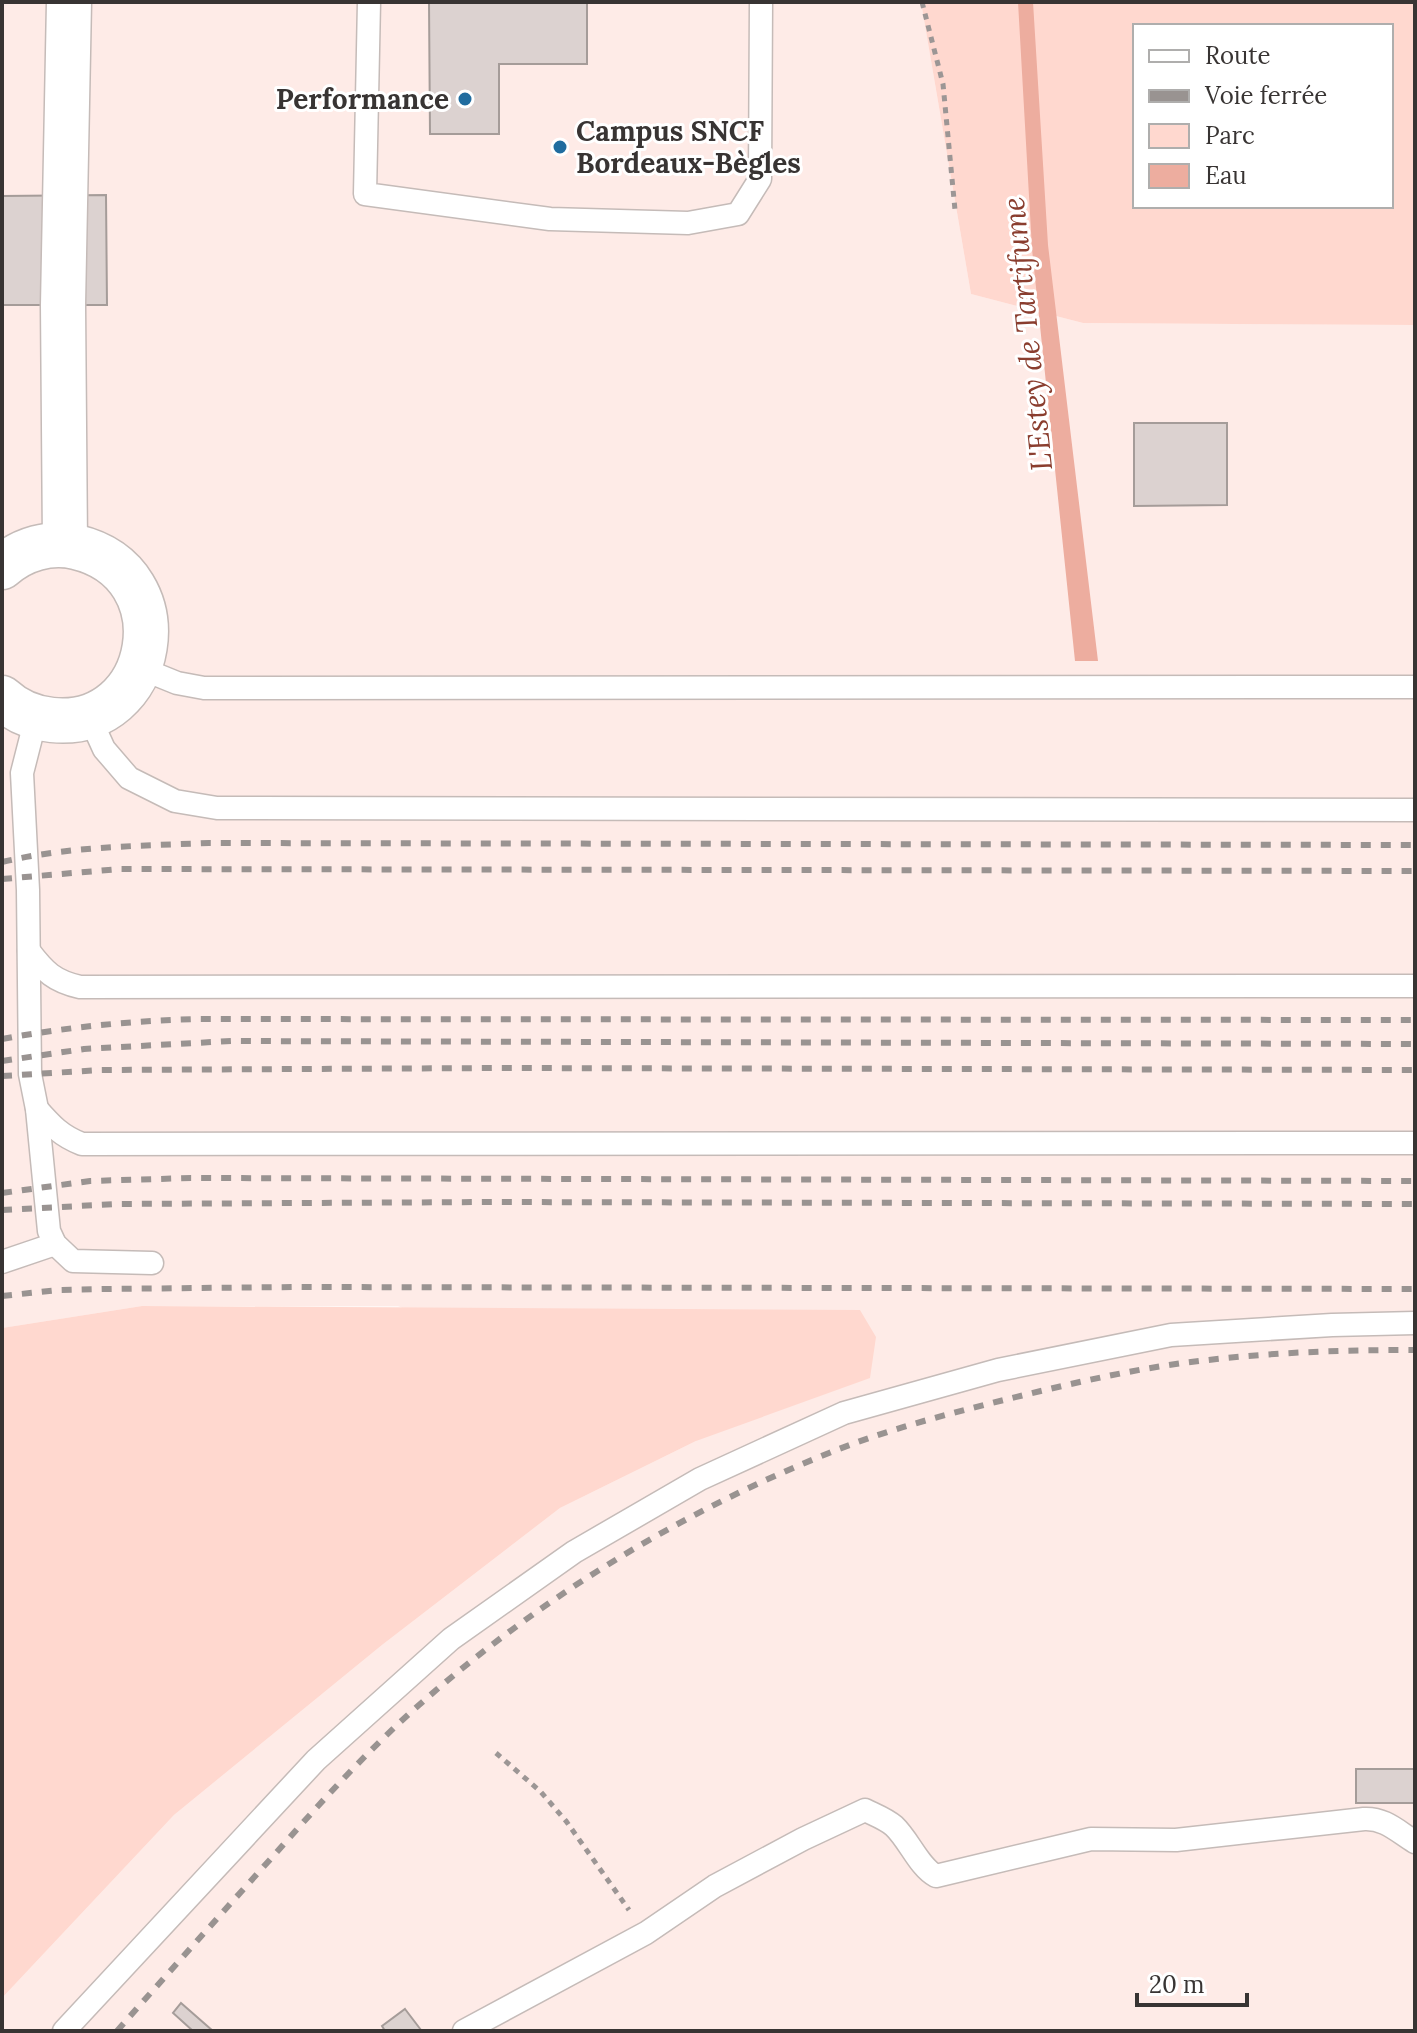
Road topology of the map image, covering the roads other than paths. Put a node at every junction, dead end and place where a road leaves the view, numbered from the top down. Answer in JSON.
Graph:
{"nodes":[{"id":1,"x":69,"y":2,"type":"edge"},
{"id":2,"x":369,"y":2,"type":"edge"},
{"id":3,"x":761,"y":2,"type":"edge"},
{"id":4,"x":65,"y":545,"type":"junction"},
{"id":5,"x":2,"y":567,"type":"edge"},
{"id":6,"x":140,"y":668,"type":"junction"},
{"id":7,"x":1415,"y":687,"type":"edge"},
{"id":8,"x":19,"y":708,"type":"edge"},
{"id":9,"x":89,"y":716,"type":"junction"},
{"id":10,"x":1415,"y":810,"type":"edge"},
{"id":11,"x":29,"y":951,"type":"junction"},
{"id":12,"x":1415,"y":986,"type":"edge"},
{"id":13,"x":37,"y":1109,"type":"junction"},
{"id":14,"x":1415,"y":1143,"type":"edge"},
{"id":15,"x":55,"y":1244,"type":"junction"},
{"id":16,"x":2,"y":1262,"type":"edge"},
{"id":17,"x":152,"y":1263,"type":"dead end"},
{"id":18,"x":1415,"y":1323,"type":"edge"},
{"id":19,"x":1415,"y":1842,"type":"edge"},
{"id":20,"x":64,"y":2031,"type":"edge"},
{"id":21,"x":464,"y":2031,"type":"edge"}],
"edges":[{"from":1,"to":4,"type":"street"},
{"from":2,"to":3,"type":"lane"},
{"from":4,"to":5,"type":"street"},
{"from":4,"to":6,"type":"street"},
{"from":6,"to":7,"type":"lane"},
{"from":6,"to":9,"type":"street"},
{"from":8,"to":9,"type":"street"},
{"from":8,"to":11,"type":"lane"},
{"from":9,"to":10,"type":"lane"},
{"from":11,"to":12,"type":"lane"},
{"from":11,"to":13,"type":"lane"},
{"from":13,"to":14,"type":"lane"},
{"from":13,"to":15,"type":"lane"},
{"from":15,"to":16,"type":"lane"},
{"from":15,"to":17,"type":"lane"},
{"from":18,"to":20,"type":"lane"},
{"from":19,"to":21,"type":"lane"}]}
